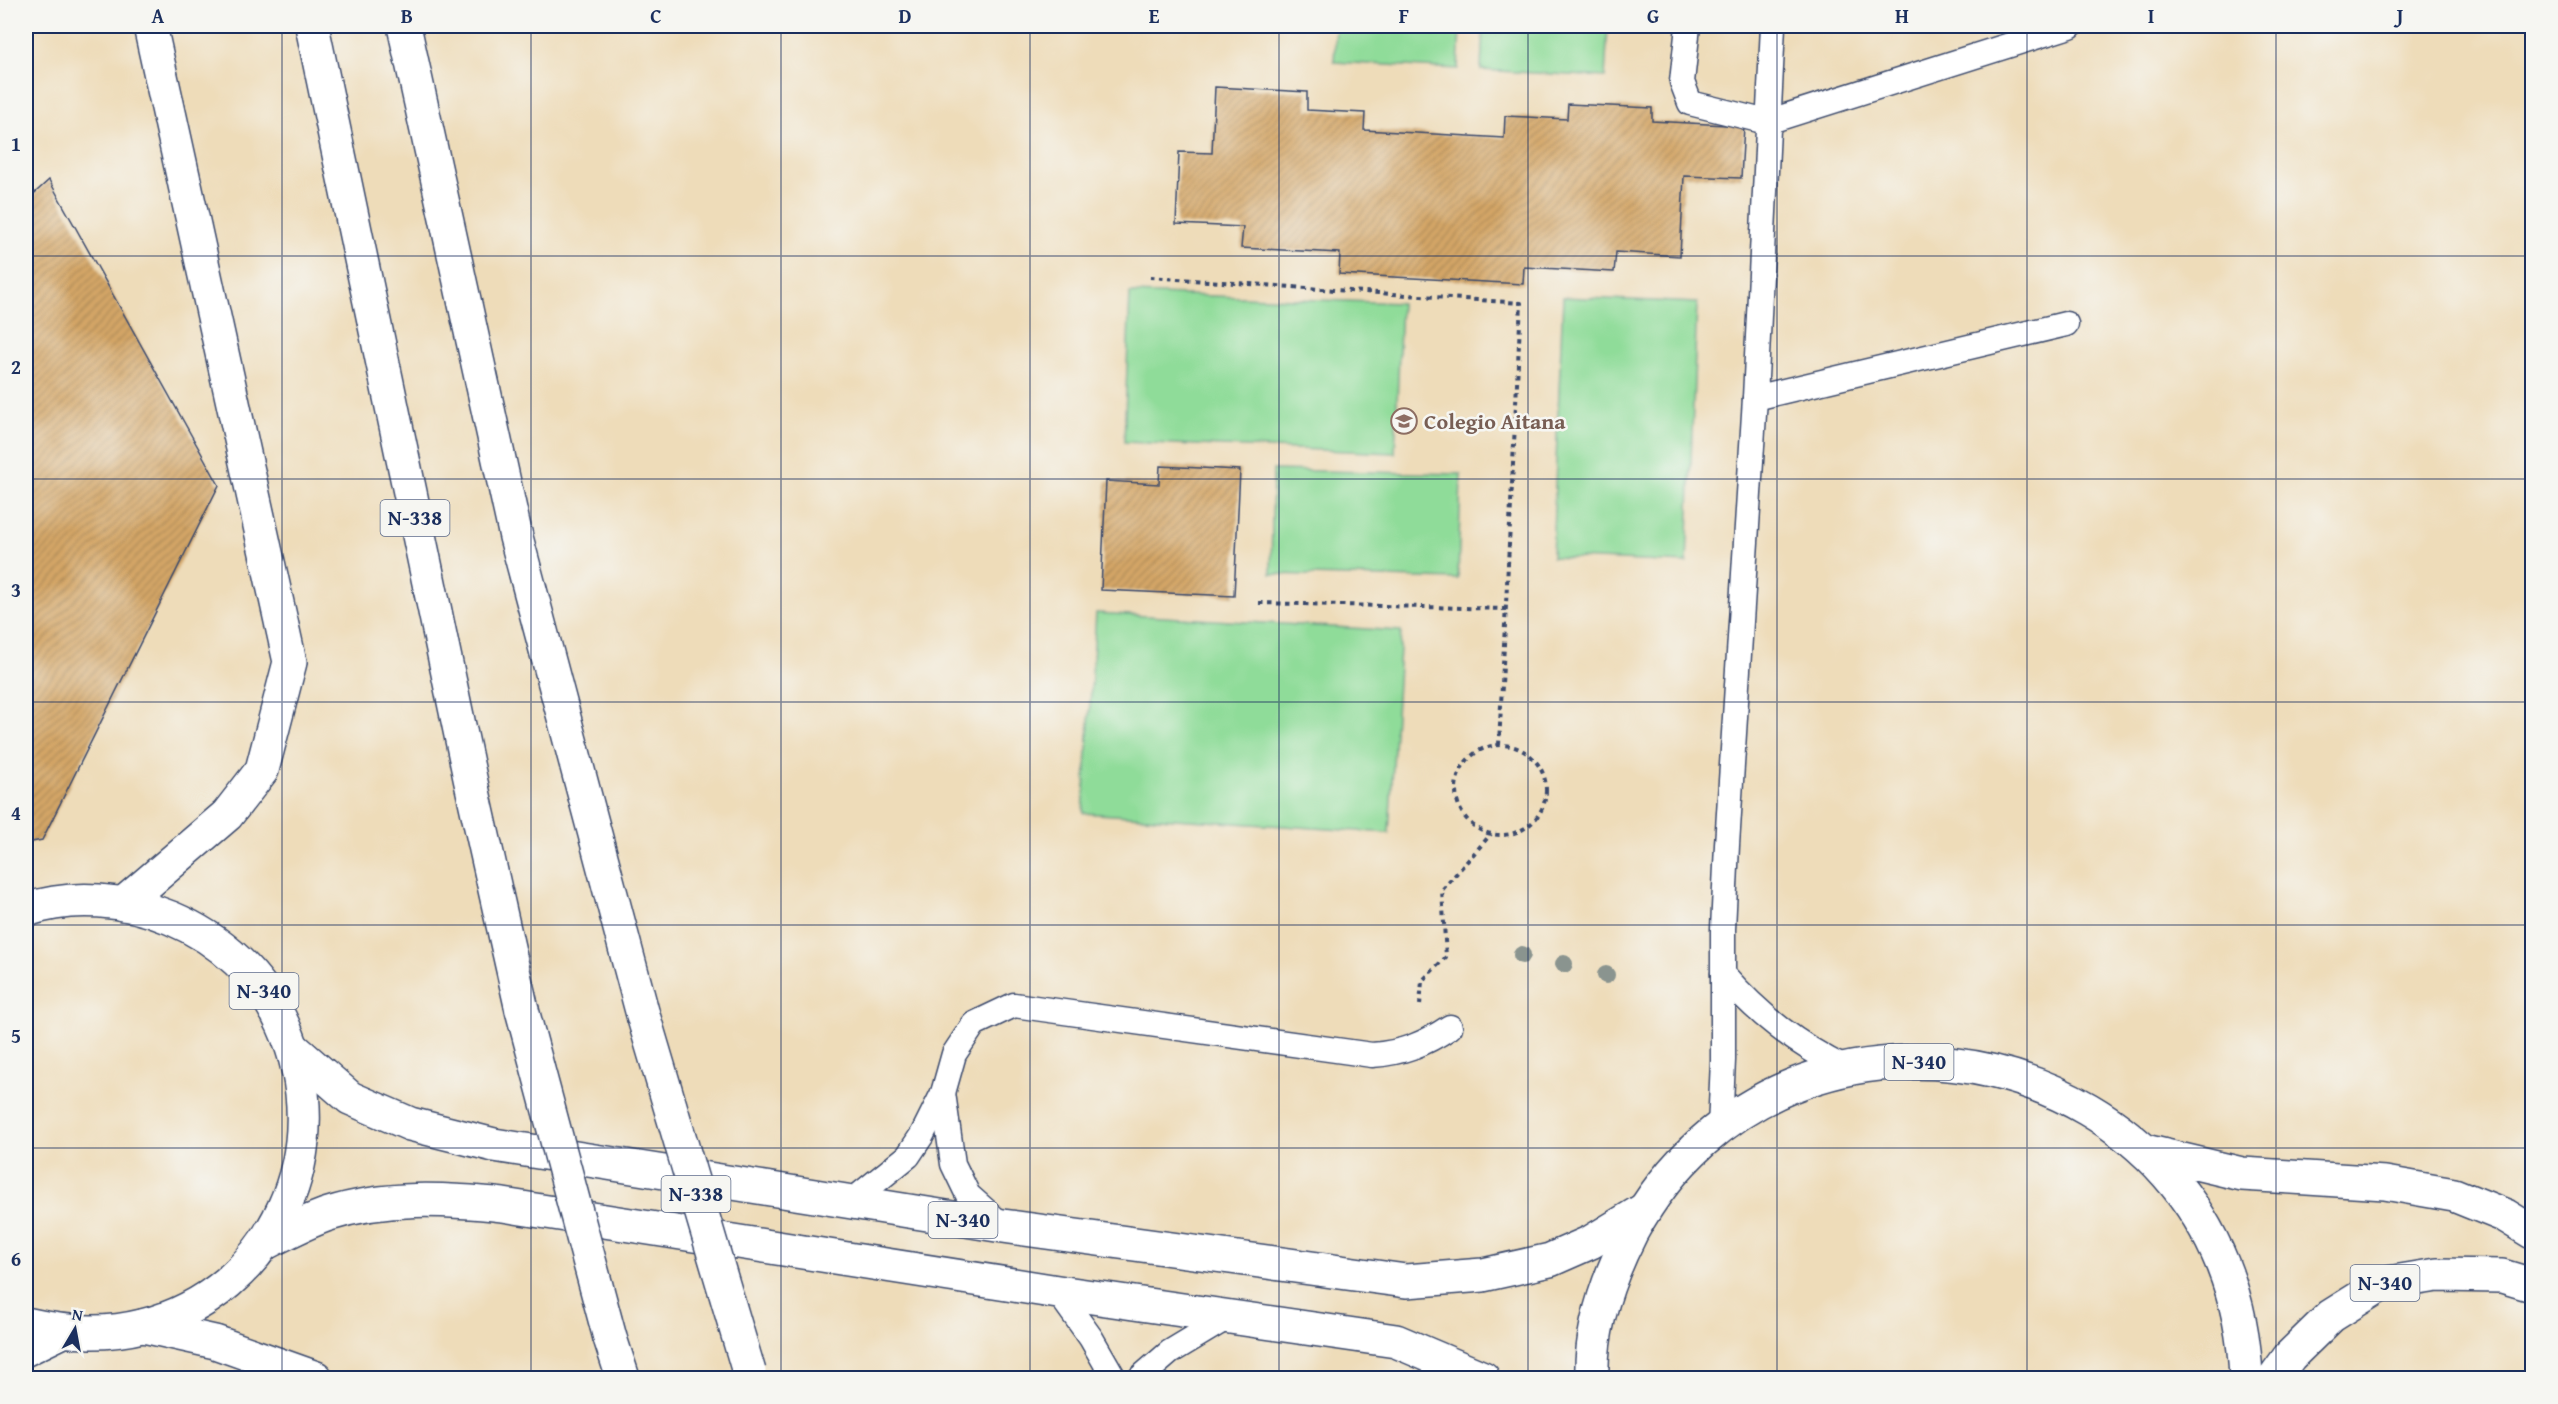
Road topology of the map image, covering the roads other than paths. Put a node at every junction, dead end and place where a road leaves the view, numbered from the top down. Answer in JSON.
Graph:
{"nodes":[{"id":1,"x":150,"y":26,"type":"edge"},
{"id":2,"x":312,"y":26,"type":"edge"},
{"id":3,"x":404,"y":26,"type":"edge"},
{"id":4,"x":1688,"y":26,"type":"edge"},
{"id":5,"x":1773,"y":26,"type":"edge"},
{"id":6,"x":2070,"y":26,"type":"edge"},
{"id":7,"x":1767,"y":122,"type":"junction"},
{"id":8,"x":2066,"y":324,"type":"dead end"},
{"id":9,"x":1755,"y":398,"type":"junction"},
{"id":10,"x":123,"y":904,"type":"junction"},
{"id":11,"x":26,"y":910,"type":"edge"},
{"id":12,"x":1723,"y":974,"type":"junction"},
{"id":13,"x":1450,"y":1027,"type":"dead end"},
{"id":14,"x":294,"y":1050,"type":"junction"},
{"id":15,"x":1846,"y":1069,"type":"junction"},
{"id":16,"x":943,"y":1093,"type":"junction"},
{"id":17,"x":1720,"y":1128,"type":"junction"},
{"id":18,"x":2145,"y":1151,"type":"junction"},
{"id":19,"x":852,"y":1201,"type":"junction"},
{"id":20,"x":1645,"y":1209,"type":"junction"},
{"id":21,"x":1003,"y":1226,"type":"junction"},
{"id":22,"x":2532,"y":1232,"type":"edge"},
{"id":23,"x":265,"y":1243,"type":"junction"},
{"id":24,"x":2532,"y":1285,"type":"edge"},
{"id":25,"x":1058,"y":1292,"type":"junction"},
{"id":26,"x":1228,"y":1317,"type":"junction"},
{"id":27,"x":26,"y":1324,"type":"edge"},
{"id":28,"x":143,"y":1326,"type":"junction"},
{"id":29,"x":69,"y":1333,"type":"junction"},
{"id":30,"x":26,"y":1354,"type":"edge"},
{"id":31,"x":750,"y":1376,"type":"edge"},
{"id":32,"x":316,"y":1378,"type":"edge"},
{"id":33,"x":623,"y":1378,"type":"edge"},
{"id":34,"x":1114,"y":1378,"type":"edge"},
{"id":35,"x":1140,"y":1378,"type":"edge"},
{"id":36,"x":1483,"y":1378,"type":"edge"},
{"id":37,"x":1592,"y":1378,"type":"edge"},
{"id":38,"x":2246,"y":1378,"type":"edge"},
{"id":39,"x":2274,"y":1378,"type":"edge"}],
"edges":[{"from":1,"to":10,"type":"main road"},
{"from":2,"to":33,"type":"main road","number":"N-338","bridge":true},
{"from":3,"to":31,"type":"main road","number":"N-338","bridge":true},
{"from":4,"to":7,"type":"lane"},
{"from":5,"to":7,"type":"lane"},
{"from":6,"to":7,"type":"lane"},
{"from":7,"to":9,"type":"lane"},
{"from":8,"to":9,"type":"lane"},
{"from":9,"to":12,"type":"lane"},
{"from":10,"to":11,"type":"main road","number":"N-340"},
{"from":10,"to":14,"type":"main road","number":"N-340"},
{"from":12,"to":15,"type":"lane"},
{"from":12,"to":17,"type":"lane"},
{"from":13,"to":16,"type":"lane"},
{"from":14,"to":19,"type":"main road","number":"N-340"},
{"from":14,"to":23,"type":"main road","number":"N-340"},
{"from":15,"to":17,"type":"main road","number":"N-340"},
{"from":15,"to":18,"type":"main road","number":"N-340"},
{"from":16,"to":19,"type":"lane"},
{"from":16,"to":21,"type":"lane"},
{"from":17,"to":20,"type":"main road","number":"N-340"},
{"from":18,"to":22,"type":"main road","number":"N-340"},
{"from":18,"to":38,"type":"main road","number":"N-340"},
{"from":19,"to":21,"type":"main road","number":"N-340"},
{"from":20,"to":21,"type":"main road","number":"N-340"},
{"from":20,"to":37,"type":"main road","number":"N-340"},
{"from":23,"to":25,"type":"main road","number":"N-340"},
{"from":23,"to":28,"type":"main road","number":"N-340"},
{"from":24,"to":39,"type":"main road","number":"N-340"},
{"from":25,"to":26,"type":"main road","number":"N-340"},
{"from":25,"to":34,"type":"lane"},
{"from":26,"to":35,"type":"lane"},
{"from":26,"to":36,"type":"main road","number":"N-340"},
{"from":27,"to":29,"type":"main road","number":"N-340"},
{"from":28,"to":29,"type":"main road","number":"N-340"},
{"from":28,"to":32,"type":"main road"},
{"from":29,"to":30,"type":"lane"}]}
